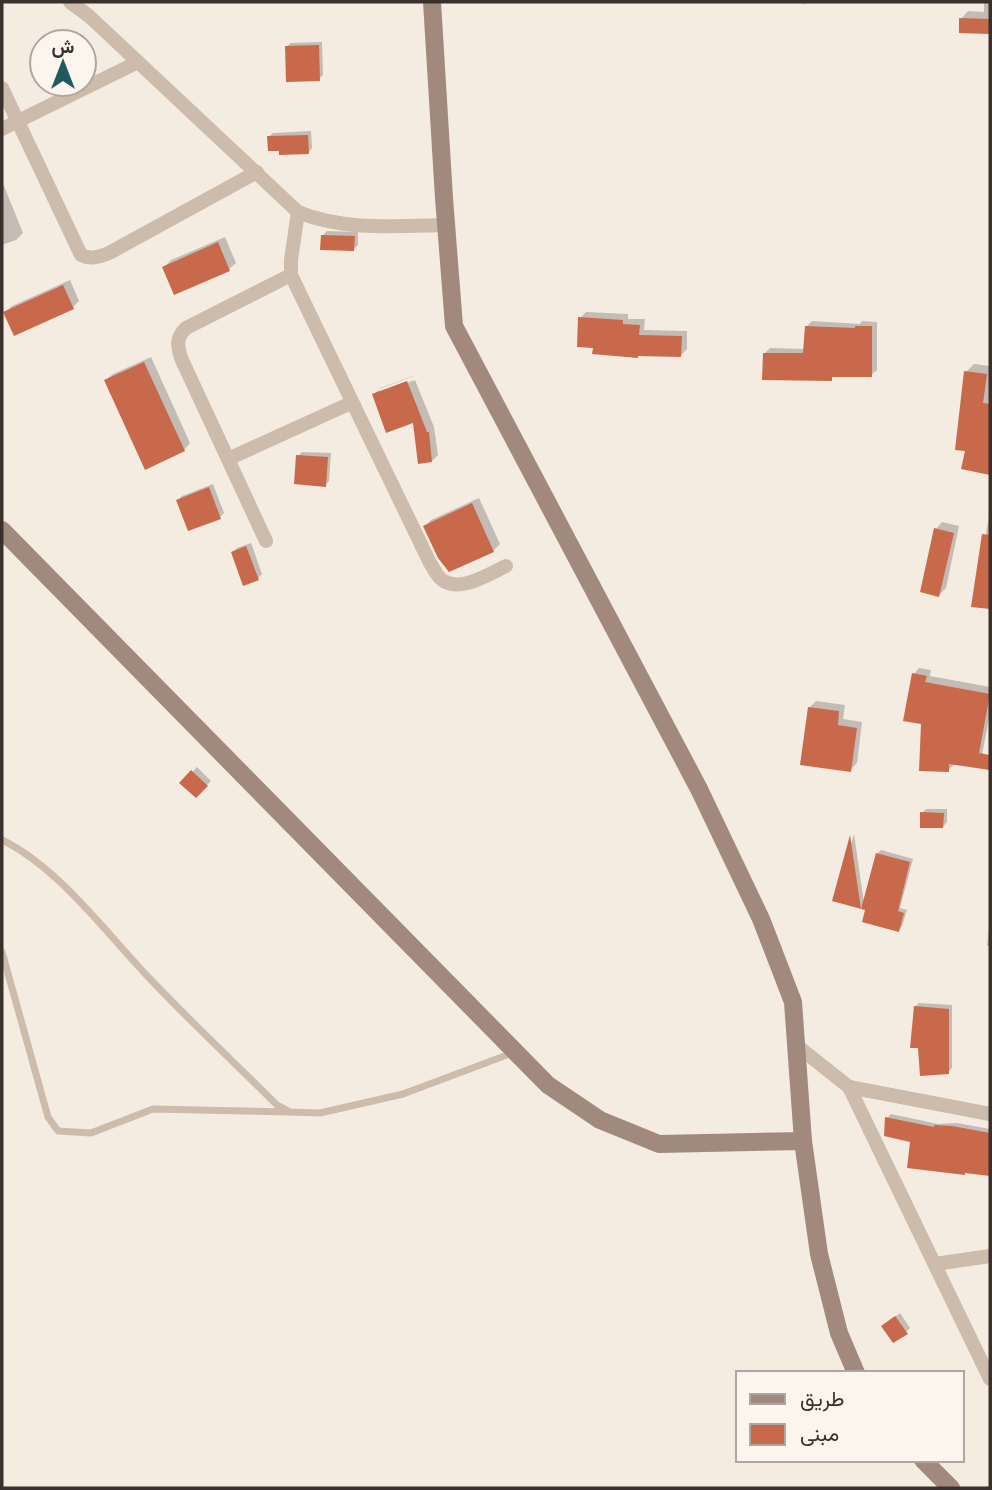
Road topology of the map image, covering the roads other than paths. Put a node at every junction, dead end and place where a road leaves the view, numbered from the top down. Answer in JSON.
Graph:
{"nodes":[{"id":1,"x":69,"y":2,"type":"edge"},
{"id":2,"x":432,"y":2,"type":"edge"},
{"id":3,"x":138,"y":62,"type":"junction"},
{"id":4,"x":2,"y":88,"type":"edge"},
{"id":5,"x":18,"y":122,"type":"junction"},
{"id":6,"x":2,"y":130,"type":"edge"},
{"id":7,"x":257,"y":172,"type":"junction"},
{"id":8,"x":298,"y":212,"type":"junction"},
{"id":9,"x":446,"y":225,"type":"junction"},
{"id":10,"x":291,"y":275,"type":"junction"},
{"id":11,"x":351,"y":403,"type":"junction"},
{"id":12,"x":228,"y":458,"type":"junction"},
{"id":13,"x":2,"y":530,"type":"edge"},
{"id":14,"x":266,"y":541,"type":"dead end"},
{"id":15,"x":506,"y":566,"type":"dead end"},
{"id":16,"x":2,"y":840,"type":"edge"},
{"id":17,"x":2,"y":952,"type":"edge"},
{"id":18,"x":796,"y":1045,"type":"junction"},
{"id":19,"x":516,"y":1052,"type":"junction"},
{"id":20,"x":849,"y":1087,"type":"junction"},
{"id":21,"x":290,"y":1112,"type":"junction"},
{"id":22,"x":990,"y":1114,"type":"edge"},
{"id":23,"x":803,"y":1141,"type":"junction"},
{"id":24,"x":990,"y":1256,"type":"edge"},
{"id":25,"x":935,"y":1264,"type":"junction"},
{"id":26,"x":855,"y":1371,"type":"edge"},
{"id":27,"x":990,"y":1379,"type":"edge"},
{"id":28,"x":925,"y":1462,"type":"edge"},
{"id":29,"x":951,"y":1488,"type":"edge"}],
"edges":[{"from":1,"to":3,"type":"street"},
{"from":2,"to":9,"type":"main road"},
{"from":3,"to":5,"type":"street"},
{"from":3,"to":7,"type":"street"},
{"from":4,"to":5,"type":"street"},
{"from":5,"to":6,"type":"street"},
{"from":5,"to":7,"type":"street"},
{"from":7,"to":8,"type":"street"},
{"from":8,"to":9,"type":"street"},
{"from":8,"to":10,"type":"street"},
{"from":9,"to":18,"type":"main road"},
{"from":10,"to":11,"type":"street"},
{"from":10,"to":12,"type":"street"},
{"from":11,"to":12,"type":"street"},
{"from":11,"to":15,"type":"street"},
{"from":12,"to":14,"type":"street"},
{"from":13,"to":19,"type":"main road"},
{"from":16,"to":21,"type":"lane"},
{"from":17,"to":21,"type":"lane"},
{"from":18,"to":20,"type":"street"},
{"from":18,"to":23,"type":"main road"},
{"from":19,"to":21,"type":"lane"},
{"from":19,"to":23,"type":"main road"},
{"from":20,"to":22,"type":"street"},
{"from":20,"to":25,"type":"street"},
{"from":23,"to":26,"type":"main road"},
{"from":24,"to":25,"type":"street"},
{"from":25,"to":27,"type":"street"},
{"from":28,"to":29,"type":"main road"}]}
